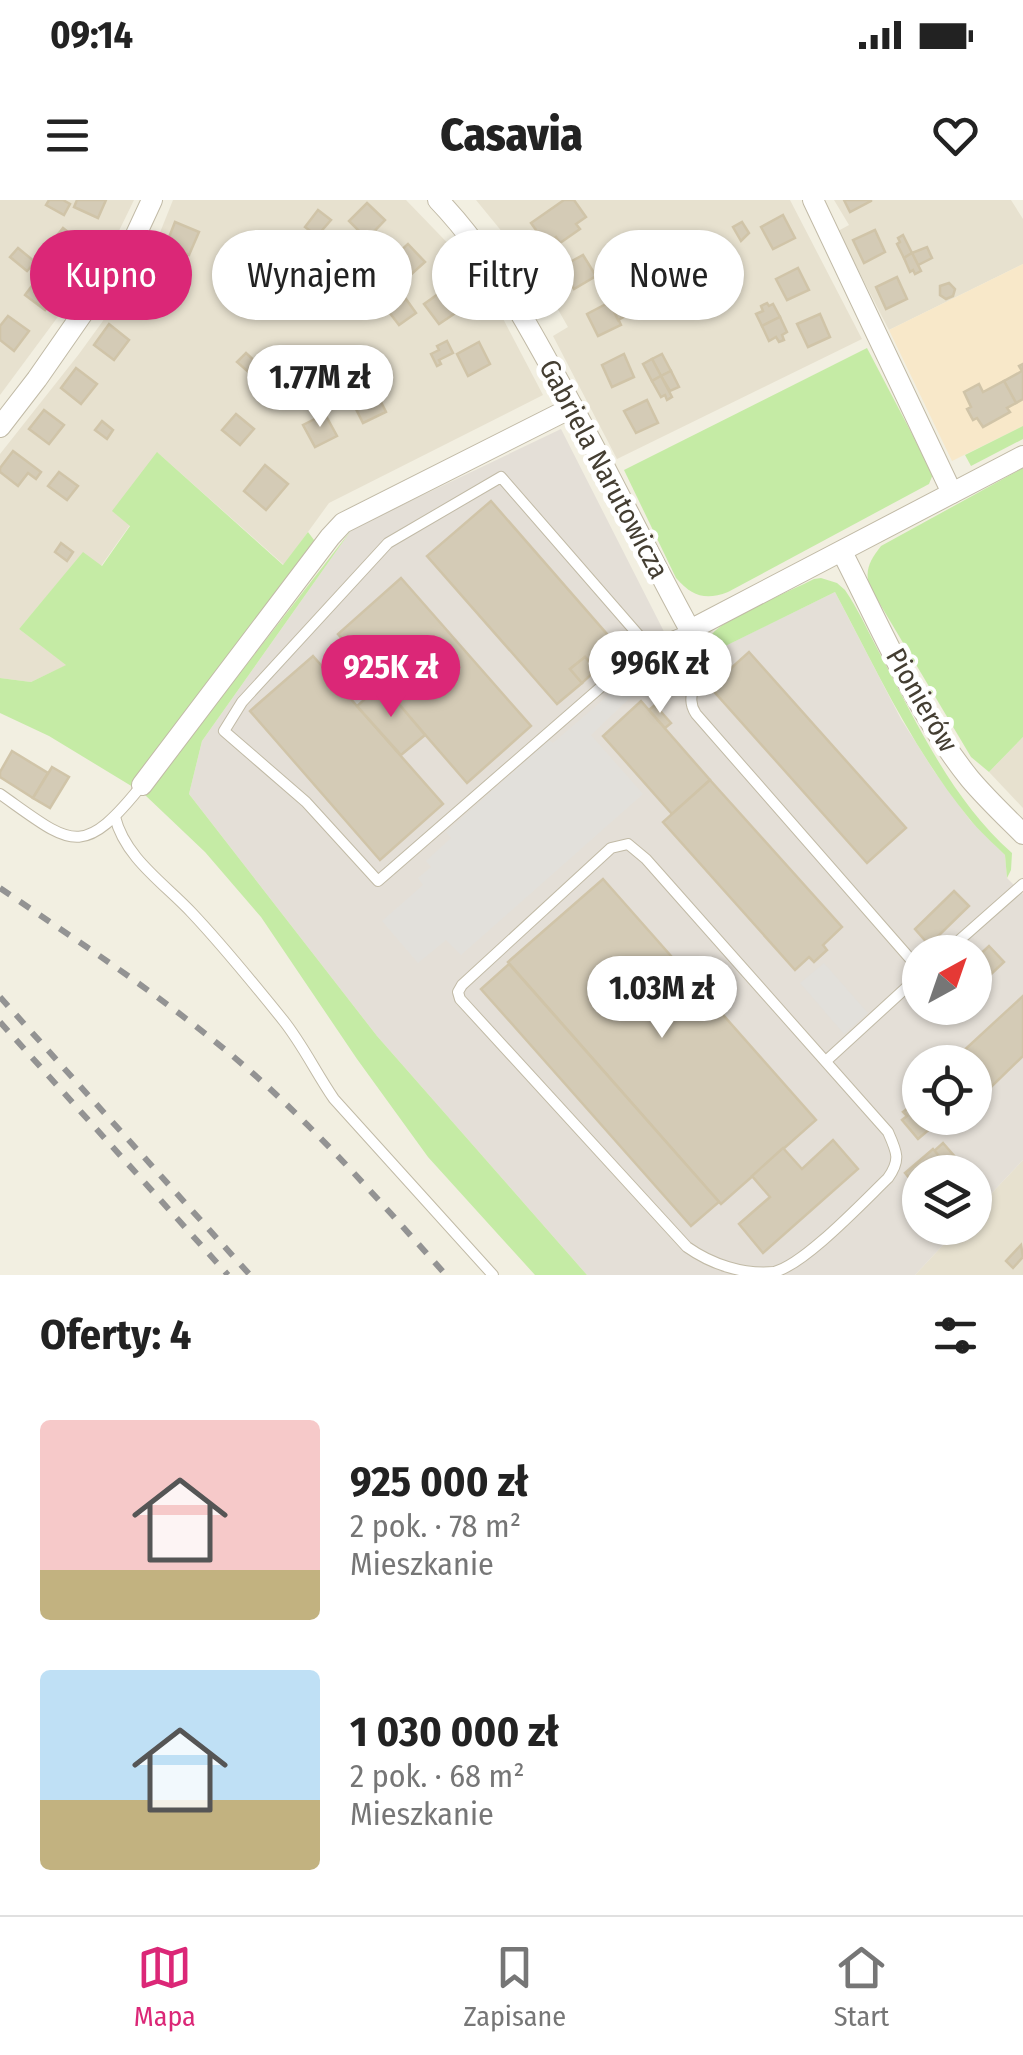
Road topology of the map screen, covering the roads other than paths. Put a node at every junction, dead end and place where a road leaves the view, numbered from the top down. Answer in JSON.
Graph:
{"nodes":[{"id":1,"x":152,"y":200,"type":"edge"},
{"id":2,"x":438,"y":200,"type":"edge"},
{"id":3,"x":813,"y":200,"type":"edge"},
{"id":4,"x":573,"y":407,"type":"junction"},
{"id":5,"x":0,"y":427,"type":"edge"},
{"id":6,"x":1023,"y":456,"type":"edge"},
{"id":7,"x":952,"y":493,"type":"junction"},
{"id":8,"x":842,"y":552,"type":"junction"},
{"id":9,"x":690,"y":630,"type":"junction"},
{"id":10,"x":648,"y":646,"type":"junction"},
{"id":11,"x":142,"y":785,"type":"joint"},
{"id":12,"x":0,"y":794,"type":"edge"},
{"id":13,"x":115,"y":817,"type":"junction"},
{"id":14,"x":1023,"y":834,"type":"edge"},
{"id":15,"x":1023,"y":884,"type":"edge"},
{"id":16,"x":965,"y":935,"type":"edge"},
{"id":17,"x":902,"y":951,"type":"edge"},
{"id":18,"x":902,"y":989,"type":"edge"},
{"id":19,"x":826,"y":1061,"type":"junction"},
{"id":20,"x":493,"y":1275,"type":"edge"}],
"edges":[{"from":1,"to":5,"type":"street"},
{"from":2,"to":4,"type":"street","name":"Gabriela Narutowicza"},
{"from":3,"to":7,"type":"street"},
{"from":4,"to":9,"type":"street","name":"Gabriela Narutowicza"},
{"from":4,"to":11,"type":"street"},
{"from":6,"to":7,"type":"street"},
{"from":7,"to":8,"type":"street"},
{"from":8,"to":9,"type":"street"},
{"from":8,"to":14,"type":"street","name":"Pionierów"},
{"from":9,"to":10,"type":"lane"},
{"from":9,"to":17,"type":"lane"},
{"from":10,"to":10,"type":"lane"},
{"from":11,"to":13,"type":"lane"},
{"from":12,"to":13,"type":"lane"},
{"from":13,"to":20,"type":"lane"},
{"from":15,"to":16,"type":"lane"},
{"from":18,"to":19,"type":"lane"},
{"from":19,"to":19,"type":"lane"}]}
